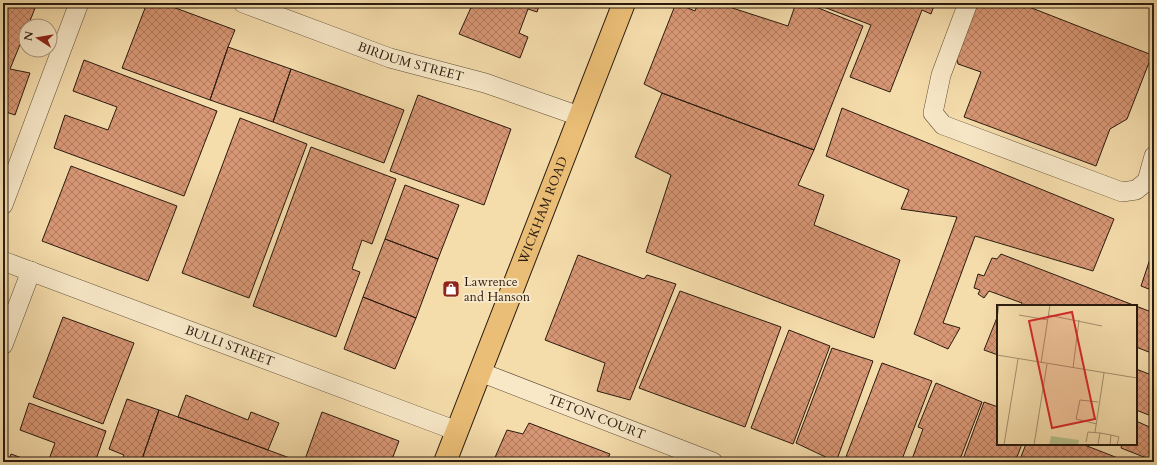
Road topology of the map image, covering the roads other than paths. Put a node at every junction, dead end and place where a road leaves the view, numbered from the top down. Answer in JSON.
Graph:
{"nodes":[{"id":1,"x":79,"y":3,"type":"edge"},
{"id":2,"x":243,"y":3,"type":"edge"},
{"id":3,"x":624,"y":3,"type":"edge"},
{"id":4,"x":968,"y":3,"type":"edge"},
{"id":5,"x":579,"y":116,"type":"junction"},
{"id":6,"x":1154,"y":156,"type":"edge"},
{"id":7,"x":3,"y":205,"type":"edge"},
{"id":8,"x":3,"y":261,"type":"edge"},
{"id":9,"x":31,"y":272,"type":"junction"},
{"id":10,"x":3,"y":345,"type":"edge"},
{"id":11,"x":480,"y":372,"type":"junction"},
{"id":12,"x":457,"y":431,"type":"junction"},
{"id":13,"x":445,"y":462,"type":"edge"},
{"id":14,"x":713,"y":462,"type":"edge"}],
"edges":[{"from":1,"to":7,"type":"street"},
{"from":2,"to":5,"type":"street","name":"BIRDUM STREET"},
{"from":3,"to":5,"type":"main road","name":"WICKHAM ROAD"},
{"from":4,"to":6,"type":"street"},
{"from":5,"to":11,"type":"main road","name":"WICKHAM ROAD"},
{"from":8,"to":9,"type":"street","name":"BULLI STREET"},
{"from":9,"to":10,"type":"street"},
{"from":9,"to":12,"type":"street","name":"BULLI STREET"},
{"from":11,"to":12,"type":"main road","name":"WICKHAM ROAD"},
{"from":11,"to":14,"type":"street","name":"TETON COURT"},
{"from":12,"to":13,"type":"main road","name":"WICKHAM ROAD"}]}
